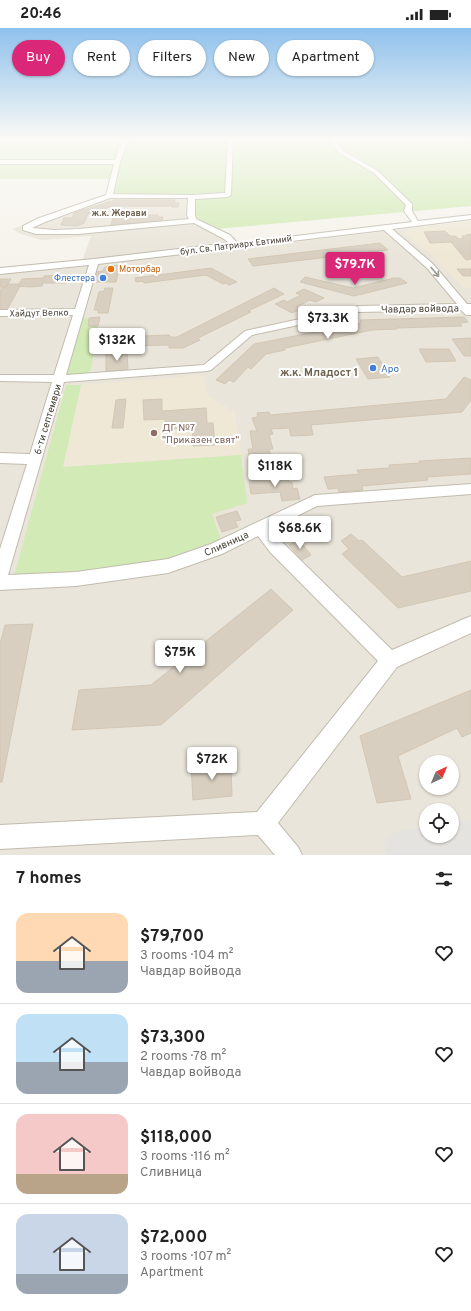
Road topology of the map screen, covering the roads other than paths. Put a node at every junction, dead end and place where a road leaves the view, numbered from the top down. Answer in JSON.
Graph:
{"nodes":[{"id":1,"x":113,"y":179,"type":"edge"},
{"id":2,"x":229,"y":179,"type":"edge"},
{"id":3,"x":383,"y":179,"type":"edge"},
{"id":4,"x":109,"y":196,"type":"junction"},
{"id":5,"x":191,"y":197,"type":"junction"},
{"id":6,"x":471,"y":217,"type":"edge"},
{"id":7,"x":195,"y":221,"type":"junction"},
{"id":8,"x":416,"y":224,"type":"junction"},
{"id":9,"x":389,"y":227,"type":"junction"},
{"id":10,"x":235,"y":245,"type":"junction"},
{"id":11,"x":94,"y":262,"type":"junction"},
{"id":12,"x":0,"y":271,"type":"edge"},
{"id":13,"x":470,"y":308,"type":"edge"},
{"id":14,"x":79,"y":312,"type":"junction"},
{"id":15,"x":0,"y":313,"type":"edge"},
{"id":16,"x":0,"y":378,"type":"edge"},
{"id":17,"x":59,"y":379,"type":"junction"},
{"id":18,"x":0,"y":458,"type":"edge"},
{"id":19,"x":35,"y":459,"type":"junction"},
{"id":20,"x":471,"y":489,"type":"edge"},
{"id":21,"x":261,"y":528,"type":"junction"},
{"id":22,"x":0,"y":575,"type":"edge"},
{"id":23,"x":0,"y":583,"type":"edge"},
{"id":24,"x":471,"y":624,"type":"edge"},
{"id":25,"x":390,"y":660,"type":"junction"},
{"id":26,"x":263,"y":823,"type":"junction"},
{"id":27,"x":0,"y":837,"type":"edge"},
{"id":28,"x":290,"y":855,"type":"edge"}],
"edges":[{"from":1,"to":4,"type":"street"},
{"from":2,"to":5,"type":"street"},
{"from":3,"to":8,"type":"street"},
{"from":4,"to":5,"type":"street"},
{"from":4,"to":7,"type":"street"},
{"from":5,"to":7,"type":"street"},
{"from":6,"to":8,"type":"street","name":"бул. Св. Патриарх Евтимий"},
{"from":7,"to":10,"type":"street"},
{"from":8,"to":9,"type":"street","name":"бул. Св. Патриарх Евтимий"},
{"from":9,"to":10,"type":"street","name":"бул. Св. Патриарх Евтимий"},
{"from":9,"to":13,"type":"street"},
{"from":10,"to":11,"type":"street","name":"бул. Св. Патриарх Евтимий"},
{"from":11,"to":12,"type":"street","name":"бул. Св. Патриарх Евтимий"},
{"from":11,"to":14,"type":"street","name":"6-ти септември"},
{"from":13,"to":17,"type":"street","name":"Чавдар войвода"},
{"from":14,"to":15,"type":"street","name":"Хайдут Велко"},
{"from":14,"to":17,"type":"street","name":"6-ти септември"},
{"from":16,"to":17,"type":"street","name":"Чавдар войвода"},
{"from":17,"to":19,"type":"street","name":"6-ти септември"},
{"from":18,"to":19,"type":"street"},
{"from":19,"to":22,"type":"street","name":"6-ти септември"},
{"from":20,"to":21,"type":"street","name":"Сливница"},
{"from":21,"to":23,"type":"street","name":"Сливница"},
{"from":21,"to":25,"type":"street"},
{"from":24,"to":25,"type":"street"},
{"from":25,"to":26,"type":"street"},
{"from":26,"to":27,"type":"street"},
{"from":26,"to":28,"type":"street"}]}
